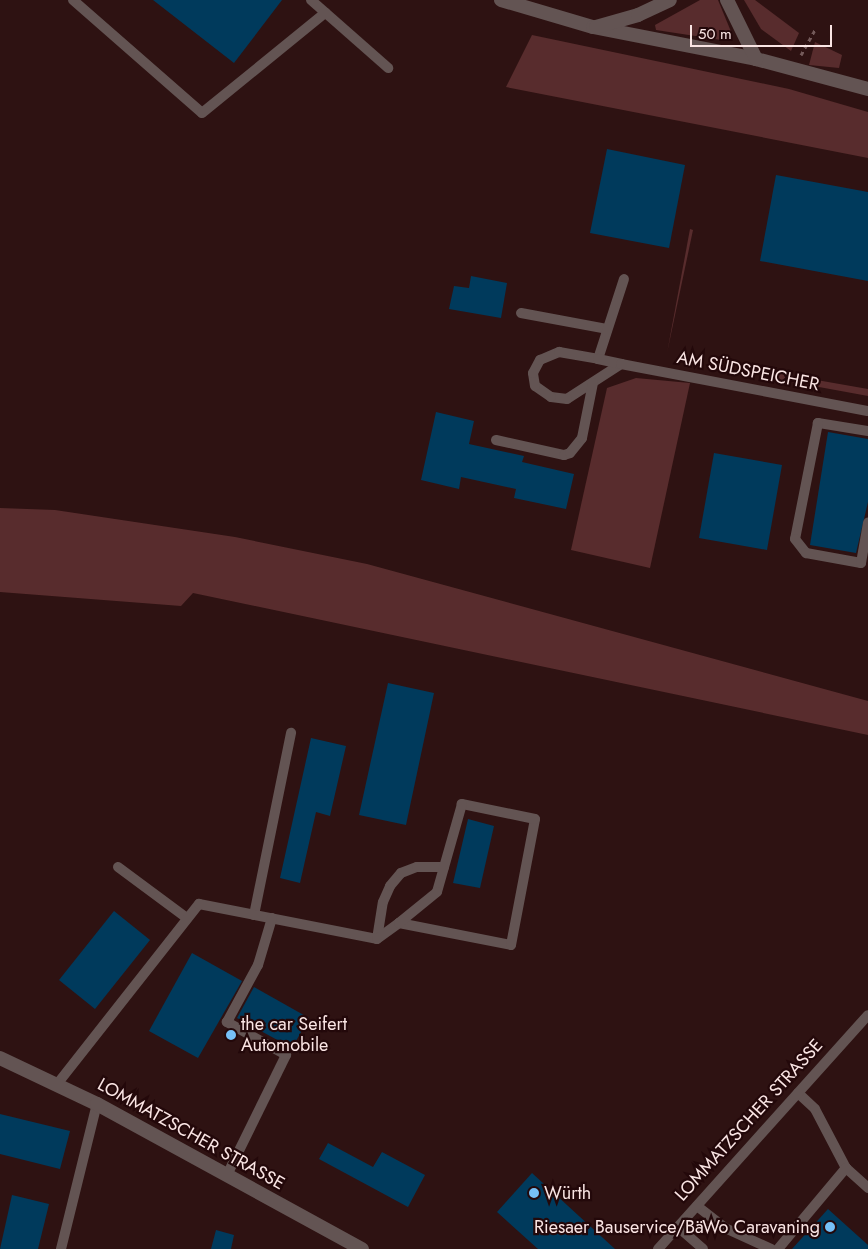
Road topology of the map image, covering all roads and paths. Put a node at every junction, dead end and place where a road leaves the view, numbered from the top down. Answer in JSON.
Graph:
{"nodes":[{"id":1,"x":73,"y":0,"type":"edge"},
{"id":2,"x":311,"y":0,"type":"edge"},
{"id":3,"x":501,"y":0,"type":"edge"},
{"id":4,"x":670,"y":0,"type":"edge"},
{"id":5,"x":727,"y":0,"type":"edge"},
{"id":6,"x":325,"y":13,"type":"junction"},
{"id":7,"x":593,"y":27,"type":"junction"},
{"id":8,"x":815,"y":30,"type":"dead end"},
{"id":9,"x":756,"y":59,"type":"junction"},
{"id":10,"x":388,"y":68,"type":"dead end"},
{"id":11,"x":797,"y":70,"type":"junction"},
{"id":12,"x":868,"y":89,"type":"edge"},
{"id":13,"x":624,"y":279,"type":"dead end"},
{"id":14,"x":521,"y":313,"type":"dead end"},
{"id":15,"x":607,"y":329,"type":"junction"},
{"id":16,"x":598,"y":359,"type":"junction"},
{"id":17,"x":622,"y":364,"type":"junction"},
{"id":18,"x":593,"y":383,"type":"junction"},
{"id":19,"x":868,"y":411,"type":"edge"},
{"id":20,"x":868,"y":431,"type":"edge"},
{"id":21,"x":496,"y":440,"type":"dead end"},
{"id":22,"x":868,"y":523,"type":"edge"},
{"id":23,"x":292,"y":733,"type":"dead end"},
{"id":24,"x":444,"y":867,"type":"junction"},
{"id":25,"x":118,"y":868,"type":"dead end"},
{"id":26,"x":254,"y":915,"type":"junction"},
{"id":27,"x":187,"y":918,"type":"junction"},
{"id":28,"x":272,"y":918,"type":"junction"},
{"id":29,"x":398,"y":923,"type":"junction"},
{"id":30,"x":377,"y":939,"type":"junction"},
{"id":31,"x":868,"y":1015,"type":"edge"},
{"id":32,"x":0,"y":1058,"type":"edge"},
{"id":33,"x":58,"y":1084,"type":"junction"},
{"id":34,"x":798,"y":1093,"type":"junction"},
{"id":35,"x":97,"y":1104,"type":"junction"},
{"id":36,"x":846,"y":1168,"type":"junction"},
{"id":37,"x":227,"y":1174,"type":"junction"},
{"id":38,"x":868,"y":1188,"type":"edge"},
{"id":39,"x":697,"y":1206,"type":"junction"},
{"id":40,"x":678,"y":1227,"type":"junction"},
{"id":41,"x":61,"y":1249,"type":"edge"},
{"id":42,"x":362,"y":1249,"type":"edge"},
{"id":43,"x":658,"y":1249,"type":"edge"},
{"id":44,"x":703,"y":1249,"type":"edge"},
{"id":45,"x":771,"y":1249,"type":"edge"},
{"id":46,"x":778,"y":1249,"type":"edge"}],
"edges":[{"from":1,"to":6,"type":"lane"},
{"from":2,"to":6,"type":"lane"},
{"from":3,"to":7,"type":"street"},
{"from":4,"to":7,"type":"street"},
{"from":5,"to":9,"type":"street"},
{"from":6,"to":10,"type":"lane"},
{"from":7,"to":9,"type":"street"},
{"from":8,"to":11,"type":"path"},
{"from":9,"to":11,"type":"street"},
{"from":11,"to":12,"type":"street"},
{"from":13,"to":15,"type":"lane"},
{"from":14,"to":15,"type":"lane"},
{"from":15,"to":16,"type":"lane"},
{"from":16,"to":17,"type":"lane","name":"AM SÜDSPEICHER"},
{"from":16,"to":18,"type":"lane","name":"AM SÜDSPEICHER"},
{"from":17,"to":18,"type":"lane","name":"AM SÜDSPEICHER"},
{"from":17,"to":19,"type":"lane","name":"AM SÜDSPEICHER"},
{"from":18,"to":21,"type":"lane"},
{"from":20,"to":22,"type":"lane"},
{"from":23,"to":26,"type":"lane"},
{"from":24,"to":29,"type":"lane"},
{"from":24,"to":29,"type":"lane"},
{"from":24,"to":30,"type":"lane"},
{"from":25,"to":27,"type":"lane"},
{"from":26,"to":27,"type":"lane"},
{"from":26,"to":28,"type":"lane"},
{"from":27,"to":33,"type":"lane"},
{"from":28,"to":30,"type":"lane"},
{"from":28,"to":37,"type":"lane"},
{"from":29,"to":30,"type":"lane"},
{"from":31,"to":34,"type":"lane","name":"LOMMATZSCHER STRASSE"},
{"from":32,"to":33,"type":"street","name":"LOMMATZSCHER STRASSE"},
{"from":33,"to":35,"type":"street","name":"LOMMATZSCHER STRASSE"},
{"from":34,"to":36,"type":"lane"},
{"from":34,"to":39,"type":"lane","name":"LOMMATZSCHER STRASSE"},
{"from":35,"to":37,"type":"street","name":"LOMMATZSCHER STRASSE"},
{"from":35,"to":41,"type":"lane"},
{"from":36,"to":38,"type":"lane"},
{"from":36,"to":46,"type":"lane"},
{"from":37,"to":42,"type":"street","name":"LOMMATZSCHER STRASSE"},
{"from":39,"to":40,"type":"lane","name":"LOMMATZSCHER STRASSE"},
{"from":39,"to":45,"type":"lane"},
{"from":40,"to":43,"type":"lane","name":"LOMMATZSCHER STRASSE"},
{"from":40,"to":44,"type":"lane"}]}
